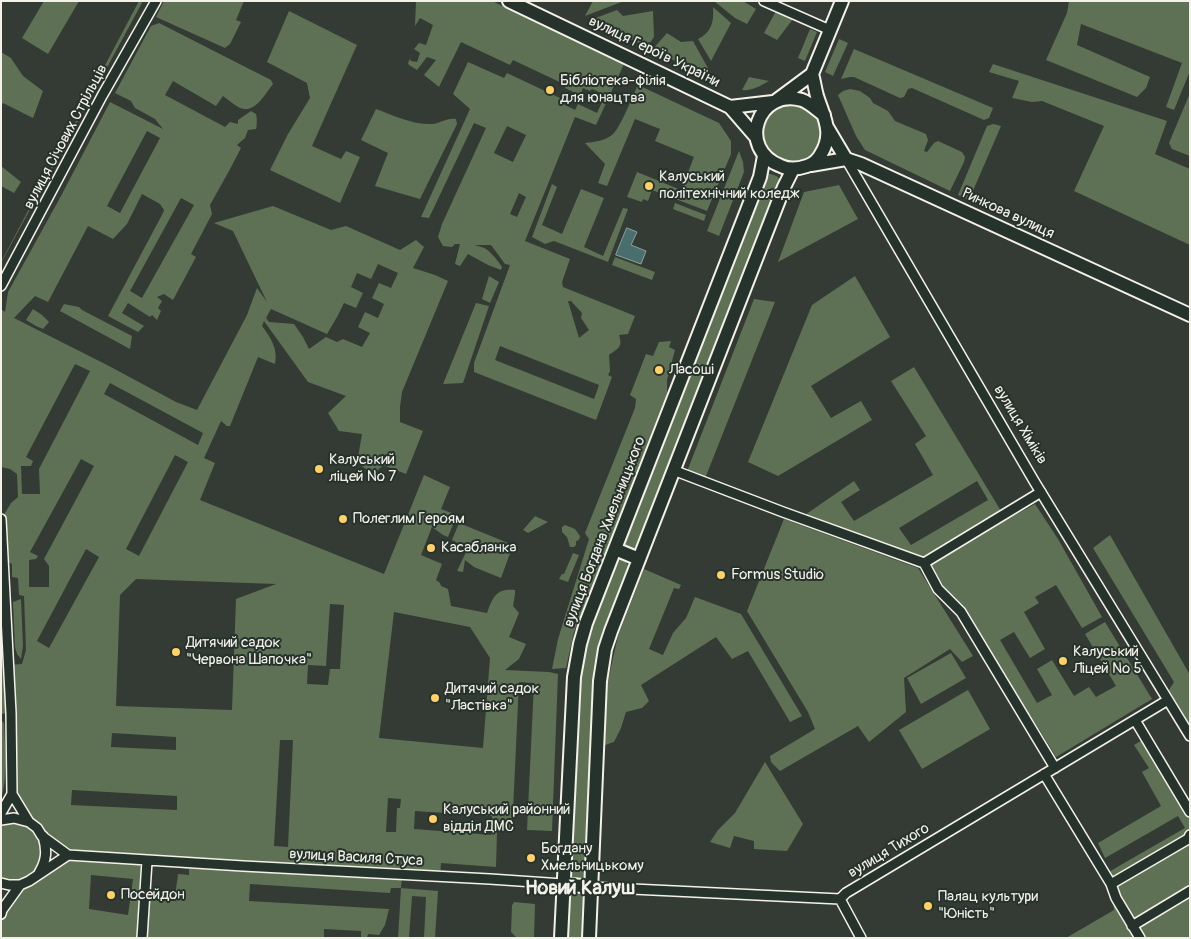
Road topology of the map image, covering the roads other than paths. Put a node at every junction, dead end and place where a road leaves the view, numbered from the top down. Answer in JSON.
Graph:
{"nodes":[{"id":1,"x":156,"y":1,"type":"edge"},
{"id":2,"x":509,"y":1,"type":"edge"},
{"id":3,"x":764,"y":1,"type":"edge"},
{"id":4,"x":842,"y":1,"type":"edge"},
{"id":5,"x":830,"y":30,"type":"junction"},
{"id":6,"x":812,"y":74,"type":"junction"},
{"id":7,"x":775,"y":101,"type":"junction"},
{"id":8,"x":730,"y":107,"type":"junction"},
{"id":9,"x":826,"y":121,"type":"junction"},
{"id":10,"x":756,"y":138,"type":"junction"},
{"id":11,"x":764,"y":156,"type":"junction"},
{"id":12,"x":846,"y":159,"type":"junction"},
{"id":13,"x":811,"y":165,"type":"junction"},
{"id":14,"x":793,"y":169,"type":"junction"},
{"id":15,"x":1,"y":286,"type":"edge"},
{"id":16,"x":1190,"y":315,"type":"edge"},
{"id":17,"x":673,"y":470,"type":"junction"},
{"id":18,"x":1041,"y":492,"type":"junction"},
{"id":19,"x":1,"y":519,"type":"edge"},
{"id":20,"x":615,"y":549,"type":"junction"},
{"id":21,"x":639,"y":559,"type":"junction"},
{"id":22,"x":924,"y":563,"type":"junction"},
{"id":23,"x":1168,"y":700,"type":"junction"},
{"id":24,"x":1135,"y":720,"type":"junction"},
{"id":25,"x":1190,"y":736,"type":"edge"},
{"id":26,"x":1055,"y":768,"type":"junction"},
{"id":27,"x":1044,"y":774,"type":"junction"},
{"id":28,"x":12,"y":794,"type":"junction"},
{"id":29,"x":1190,"y":812,"type":"edge"},
{"id":30,"x":1,"y":813,"type":"edge"},
{"id":31,"x":1,"y":820,"type":"edge"},
{"id":32,"x":29,"y":822,"type":"junction"},
{"id":33,"x":1190,"y":834,"type":"edge"},
{"id":34,"x":42,"y":836,"type":"junction"},
{"id":35,"x":68,"y":855,"type":"junction"},
{"id":36,"x":147,"y":861,"type":"junction"},
{"id":37,"x":38,"y":875,"type":"junction"},
{"id":38,"x":1,"y":883,"type":"edge"},
{"id":39,"x":563,"y":884,"type":"junction"},
{"id":40,"x":1112,"y":884,"type":"junction"},
{"id":41,"x":20,"y":885,"type":"junction"},
{"id":42,"x":591,"y":887,"type":"junction"},
{"id":43,"x":1190,"y":891,"type":"edge"},
{"id":44,"x":840,"y":899,"type":"junction"},
{"id":45,"x":2,"y":911,"type":"edge"},
{"id":46,"x":1132,"y":926,"type":"junction"},
{"id":47,"x":142,"y":938,"type":"edge"},
{"id":48,"x":561,"y":938,"type":"edge"},
{"id":49,"x":589,"y":938,"type":"edge"},
{"id":50,"x":862,"y":938,"type":"edge"},
{"id":51,"x":1140,"y":938,"type":"edge"}],
"edges":[{"from":1,"to":15,"type":"street","name":"вулиця Січових Стрільців"},
{"from":2,"to":8,"type":"street","name":"вулиця Героїв України"},
{"from":3,"to":5,"type":"street"},
{"from":4,"to":5,"type":"street"},
{"from":5,"to":6,"type":"street"},
{"from":6,"to":7,"type":"street"},
{"from":6,"to":9,"type":"street"},
{"from":7,"to":8,"type":"street","name":"вулиця Героїв України"},
{"from":7,"to":9,"type":"street"},
{"from":7,"to":10,"type":"street"},
{"from":8,"to":10,"type":"street","name":"вулиця Героїв України"},
{"from":9,"to":12,"type":"street"},
{"from":9,"to":13,"type":"street"},
{"from":10,"to":11,"type":"street"},
{"from":11,"to":14,"type":"street"},
{"from":11,"to":20,"type":"street","name":"вулиця Богдана Хмельницького"},
{"from":12,"to":13,"type":"street"},
{"from":12,"to":16,"type":"street","name":"Ринкова вулиця"},
{"from":12,"to":18,"type":"street","name":"вулиця Хіміків"},
{"from":13,"to":14,"type":"street"},
{"from":14,"to":17,"type":"street"},
{"from":17,"to":21,"type":"street"},
{"from":17,"to":22,"type":"street"},
{"from":18,"to":22,"type":"street"},
{"from":18,"to":23,"type":"street","name":"вулиця Хіміків"},
{"from":19,"to":28,"type":"street"},
{"from":20,"to":21,"type":"street"},
{"from":20,"to":39,"type":"street","name":"вулиця Богдана Хмельницького"},
{"from":21,"to":42,"type":"street"},
{"from":22,"to":26,"type":"street"},
{"from":23,"to":24,"type":"street","name":"вулиця Тихого"},
{"from":23,"to":25,"type":"street","name":"вулиця Хіміків"},
{"from":24,"to":26,"type":"street","name":"вулиця Тихого"},
{"from":24,"to":29,"type":"street"},
{"from":26,"to":27,"type":"street","name":"вулиця Тихого"},
{"from":27,"to":40,"type":"street"},
{"from":27,"to":44,"type":"street","name":"вулиця Тихого"},
{"from":28,"to":30,"type":"street"},
{"from":28,"to":32,"type":"street"},
{"from":31,"to":32,"type":"street"},
{"from":32,"to":34,"type":"street"},
{"from":33,"to":40,"type":"street"},
{"from":34,"to":35,"type":"street"},
{"from":34,"to":37,"type":"street"},
{"from":35,"to":36,"type":"street","name":"вулиця Василя Стуса"},
{"from":35,"to":37,"type":"street"},
{"from":36,"to":39,"type":"street","name":"вулиця Василя Стуса"},
{"from":36,"to":47,"type":"street"},
{"from":37,"to":41,"type":"street"},
{"from":38,"to":41,"type":"street"},
{"from":39,"to":42,"type":"street"},
{"from":39,"to":48,"type":"street","name":"вулиця Богдана Хмельницького"},
{"from":40,"to":46,"type":"street"},
{"from":41,"to":45,"type":"street"},
{"from":42,"to":44,"type":"street","name":"вулиця Тихого"},
{"from":42,"to":49,"type":"street"},
{"from":43,"to":46,"type":"street"},
{"from":44,"to":50,"type":"street"},
{"from":46,"to":51,"type":"street"}]}
